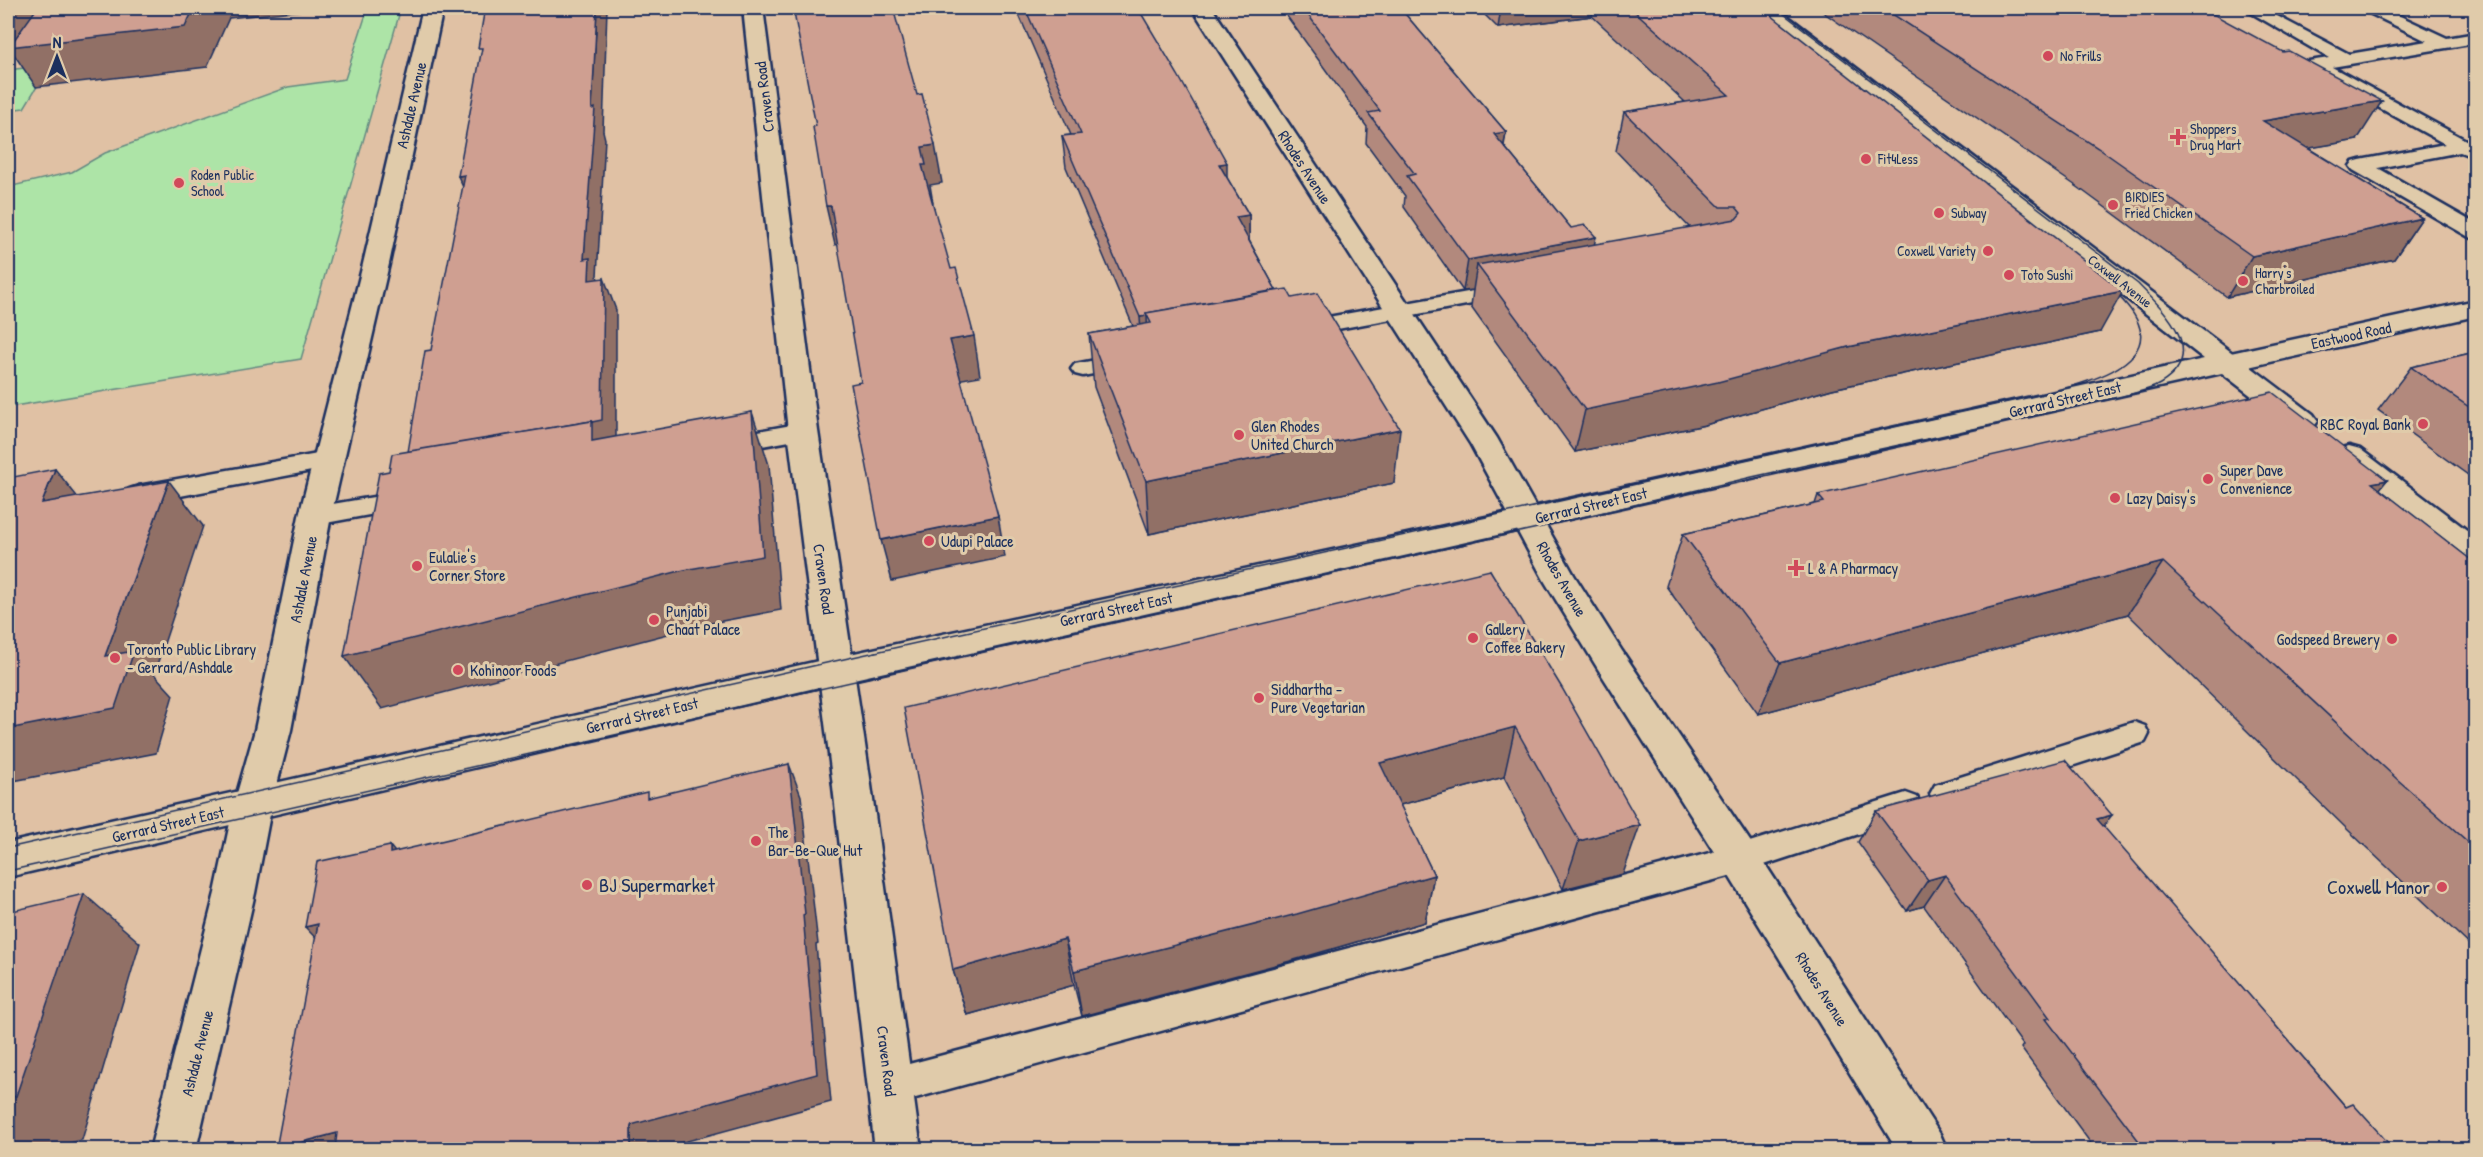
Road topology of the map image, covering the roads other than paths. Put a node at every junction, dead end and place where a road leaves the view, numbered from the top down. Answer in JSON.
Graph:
{"nodes":[{"id":1,"x":433,"y":8,"type":"edge"},
{"id":2,"x":753,"y":8,"type":"edge"},
{"id":3,"x":1202,"y":8,"type":"edge"},
{"id":4,"x":1766,"y":8,"type":"edge"},
{"id":5,"x":2251,"y":8,"type":"edge"},
{"id":6,"x":2371,"y":8,"type":"edge"},
{"id":7,"x":2475,"y":38,"type":"edge"},
{"id":8,"x":2444,"y":43,"type":"junction"},
{"id":9,"x":2346,"y":60,"type":"junction"},
{"id":10,"x":2469,"y":149,"type":"edge"},
{"id":11,"x":2475,"y":233,"type":"edge"},
{"id":12,"x":1532,"y":287,"type":"edge"},
{"id":13,"x":2475,"y":308,"type":"edge"},
{"id":14,"x":1399,"y":311,"type":"junction"},
{"id":15,"x":1282,"y":332,"type":"edge"},
{"id":16,"x":1142,"y":358,"type":"edge"},
{"id":17,"x":2226,"y":363,"type":"junction"},
{"id":18,"x":1083,"y":369,"type":"dead end"},
{"id":19,"x":803,"y":431,"type":"junction"},
{"id":20,"x":697,"y":449,"type":"edge"},
{"id":21,"x":329,"y":460,"type":"junction"},
{"id":22,"x":428,"y":496,"type":"edge"},
{"id":23,"x":110,"y":500,"type":"edge"},
{"id":24,"x":315,"y":516,"type":"junction"},
{"id":25,"x":1528,"y":519,"type":"junction"},
{"id":26,"x":2475,"y":554,"type":"edge"},
{"id":27,"x":836,"y":670,"type":"junction"},
{"id":28,"x":2134,"y":734,"type":"dead end"},
{"id":29,"x":254,"y":804,"type":"junction"},
{"id":30,"x":1740,"y":859,"type":"junction"},
{"id":31,"x":8,"y":860,"type":"edge"},
{"id":32,"x":890,"y":1087,"type":"junction"},
{"id":33,"x":173,"y":1149,"type":"edge"},
{"id":34,"x":898,"y":1149,"type":"edge"},
{"id":35,"x":1924,"y":1149,"type":"edge"}],
"edges":[{"from":1,"to":21,"type":"street","name":"Ashdale Avenue"},
{"from":2,"to":19,"type":"street","name":"Craven Road"},
{"from":3,"to":14,"type":"street","name":"Rhodes Avenue"},
{"from":4,"to":17,"type":"street","name":"Coxwell Avenue"},
{"from":5,"to":9,"type":"lane"},
{"from":6,"to":8,"type":"lane"},
{"from":7,"to":8,"type":"lane"},
{"from":8,"to":9,"type":"lane"},
{"from":9,"to":10,"type":"lane"},
{"from":10,"to":11,"type":"lane"},
{"from":12,"to":14,"type":"lane"},
{"from":13,"to":17,"type":"street","name":"Eastwood Road"},
{"from":14,"to":15,"type":"lane"},
{"from":14,"to":25,"type":"street","name":"Rhodes Avenue"},
{"from":16,"to":18,"type":"lane"},
{"from":17,"to":25,"type":"street","name":"Gerrard Street East"},
{"from":17,"to":26,"type":"street","name":"Coxwell Avenue"},
{"from":19,"to":20,"type":"lane"},
{"from":19,"to":27,"type":"street","name":"Craven Road"},
{"from":21,"to":23,"type":"lane"},
{"from":21,"to":24,"type":"street","name":"Ashdale Avenue"},
{"from":22,"to":24,"type":"lane"},
{"from":24,"to":29,"type":"street","name":"Ashdale Avenue"},
{"from":25,"to":27,"type":"street","name":"Gerrard Street East"},
{"from":25,"to":30,"type":"street","name":"Rhodes Avenue"},
{"from":27,"to":29,"type":"street","name":"Gerrard Street East"},
{"from":27,"to":32,"type":"street","name":"Craven Road"},
{"from":28,"to":30,"type":"lane"},
{"from":29,"to":31,"type":"street","name":"Gerrard Street East"},
{"from":29,"to":33,"type":"street","name":"Ashdale Avenue"},
{"from":30,"to":32,"type":"lane"},
{"from":30,"to":35,"type":"street","name":"Rhodes Avenue"},
{"from":32,"to":34,"type":"street","name":"Craven Road"}]}
